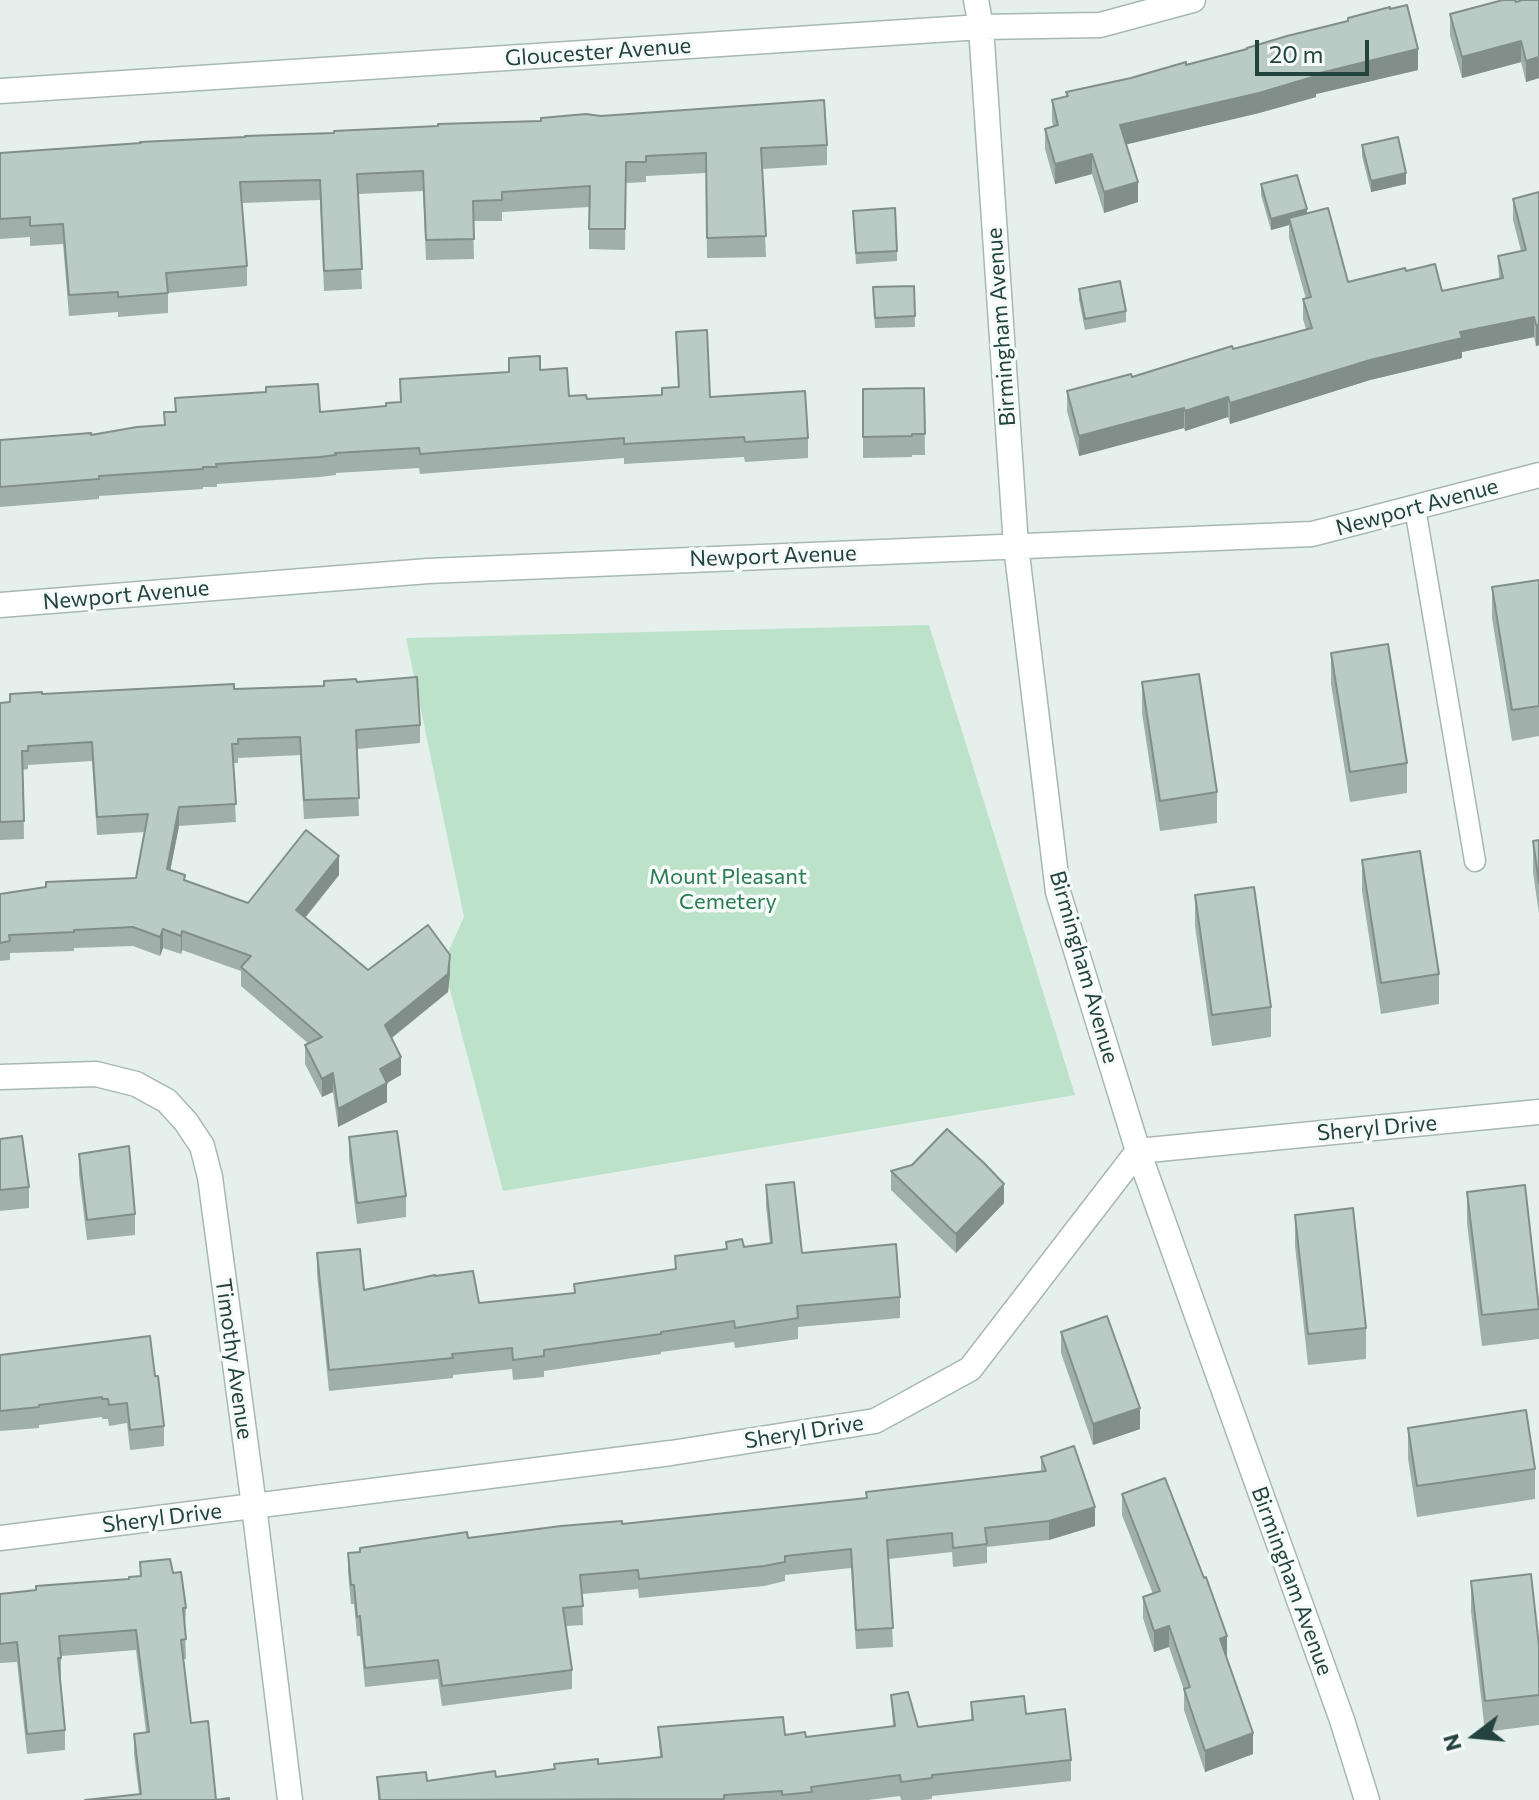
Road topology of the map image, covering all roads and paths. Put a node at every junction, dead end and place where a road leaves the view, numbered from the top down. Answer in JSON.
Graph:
{"nodes":[{"id":1,"x":976,"y":0,"type":"edge"},
{"id":2,"x":1193,"y":0,"type":"edge"},
{"id":3,"x":981,"y":27,"type":"junction"},
{"id":4,"x":0,"y":91,"type":"edge"},
{"id":5,"x":1539,"y":475,"type":"edge"},
{"id":6,"x":1415,"y":508,"type":"junction"},
{"id":7,"x":1016,"y":546,"type":"junction"},
{"id":8,"x":0,"y":605,"type":"edge"},
{"id":9,"x":1475,"y":861,"type":"dead end"},
{"id":10,"x":0,"y":1077,"type":"edge"},
{"id":11,"x":1539,"y":1112,"type":"edge"},
{"id":12,"x":1138,"y":1151,"type":"junction"},
{"id":13,"x":254,"y":1506,"type":"junction"},
{"id":14,"x":0,"y":1538,"type":"edge"},
{"id":15,"x":290,"y":1800,"type":"edge"},
{"id":16,"x":1367,"y":1800,"type":"edge"}],
"edges":[{"from":1,"to":3,"type":"street","name":"Birmingham Avenue"},
{"from":2,"to":3,"type":"street","name":"Gloucester Avenue"},
{"from":3,"to":4,"type":"street","name":"Gloucester Avenue"},
{"from":3,"to":7,"type":"street","name":"Birmingham Avenue"},
{"from":5,"to":6,"type":"street","name":"Newport Avenue"},
{"from":6,"to":7,"type":"street","name":"Newport Avenue"},
{"from":6,"to":9,"type":"lane"},
{"from":7,"to":8,"type":"street","name":"Newport Avenue"},
{"from":7,"to":12,"type":"street","name":"Birmingham Avenue"},
{"from":10,"to":13,"type":"street","name":"Timothy Avenue"},
{"from":11,"to":12,"type":"street","name":"Sheryl Drive"},
{"from":12,"to":13,"type":"street","name":"Sheryl Drive"},
{"from":12,"to":16,"type":"street","name":"Birmingham Avenue"},
{"from":13,"to":14,"type":"street","name":"Sheryl Drive"},
{"from":13,"to":15,"type":"street","name":"Timothy Avenue"}]}
